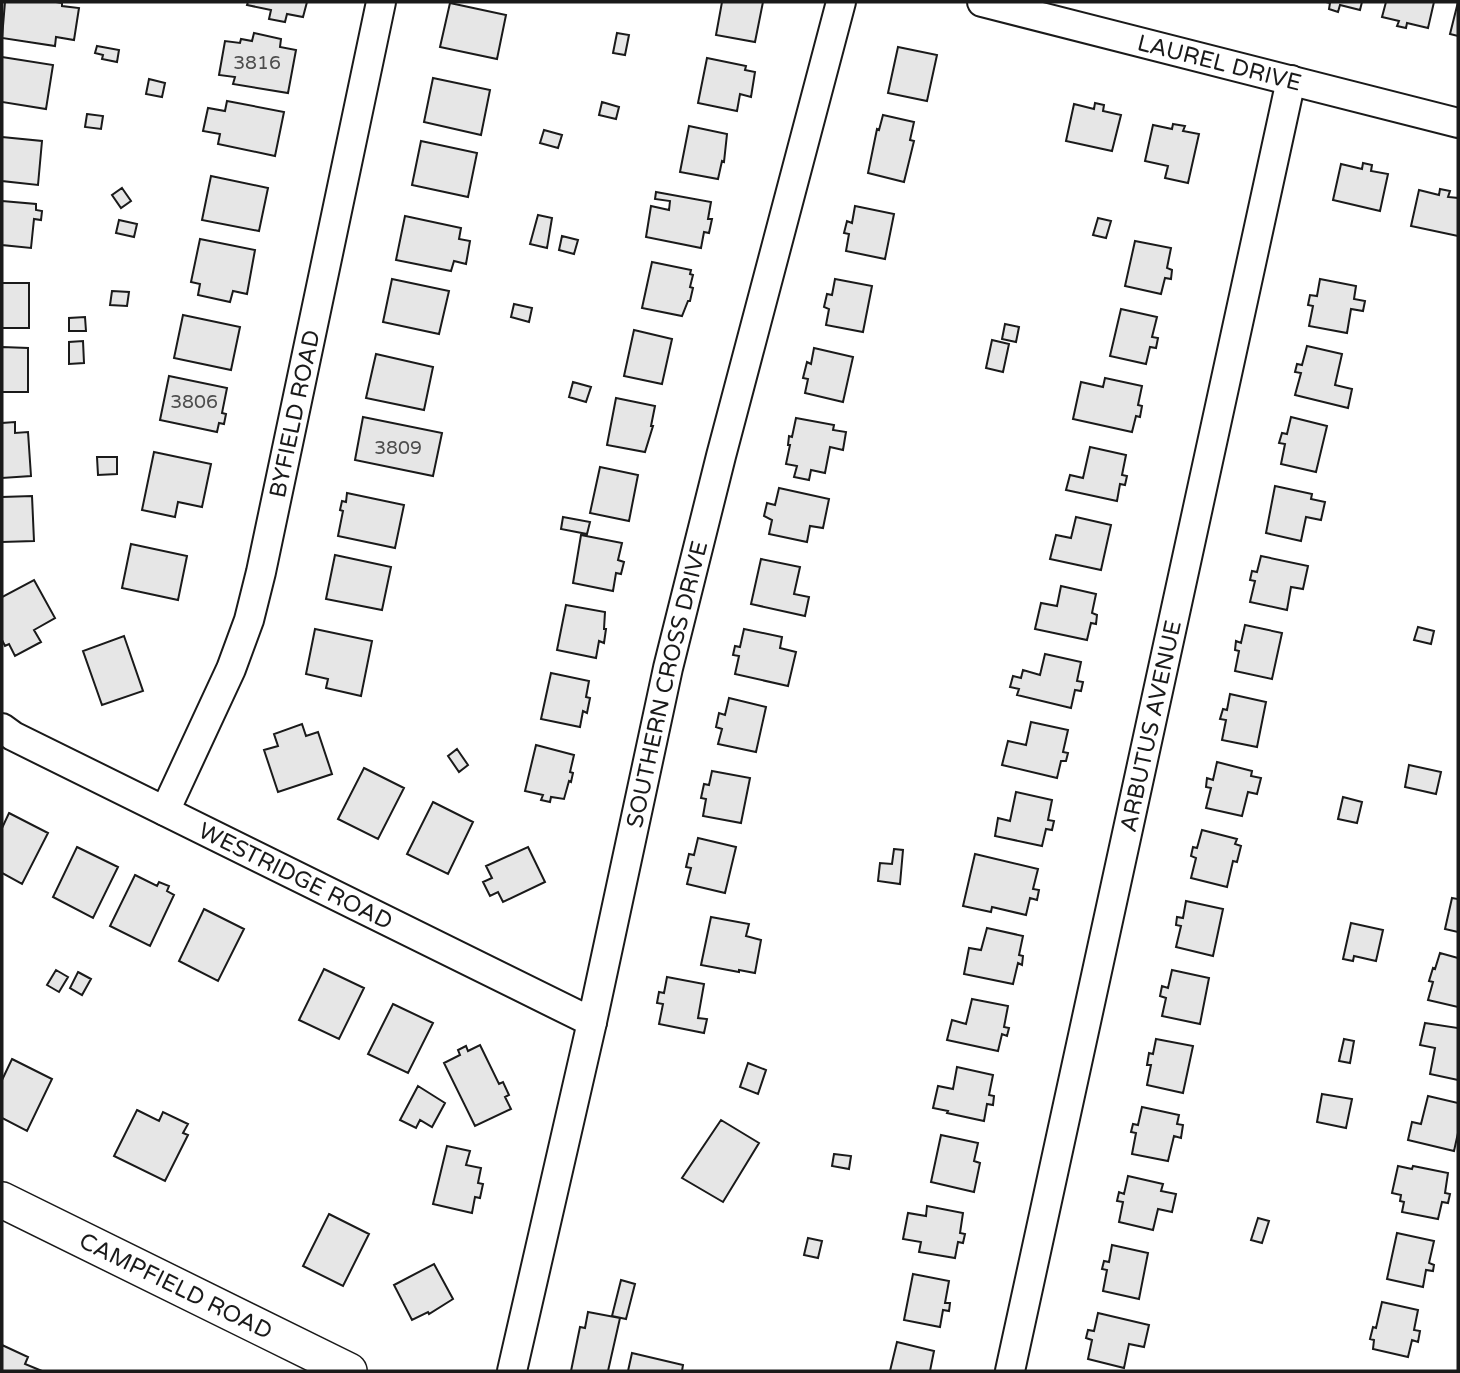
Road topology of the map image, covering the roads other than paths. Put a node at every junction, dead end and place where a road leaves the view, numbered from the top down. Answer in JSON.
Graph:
{"nodes":[{"id":1,"x":381,"y":2,"type":"edge"},
{"id":2,"x":841,"y":2,"type":"edge"},
{"id":3,"x":982,"y":2,"type":"edge"},
{"id":4,"x":1291,"y":80,"type":"junction"},
{"id":5,"x":1458,"y":122,"type":"edge"},
{"id":6,"x":2,"y":728,"type":"edge"},
{"id":7,"x":164,"y":811,"type":"junction"},
{"id":8,"x":592,"y":1022,"type":"junction"},
{"id":9,"x":2,"y":1200,"type":"edge"},
{"id":10,"x":349,"y":1371,"type":"edge"},
{"id":11,"x":512,"y":1371,"type":"edge"},
{"id":12,"x":1010,"y":1371,"type":"edge"}],
"edges":[{"from":1,"to":7,"type":"street","name":"BYFIELD ROAD"},
{"from":2,"to":8,"type":"street","name":"SOUTHERN CROSS DRIVE"},
{"from":3,"to":4,"type":"street","name":"LAUREL DRIVE"},
{"from":4,"to":5,"type":"street","name":"LAUREL DRIVE"},
{"from":4,"to":12,"type":"street","name":"ARBUTUS AVENUE"},
{"from":6,"to":7,"type":"street","name":"WESTRIDGE ROAD"},
{"from":7,"to":8,"type":"street","name":"WESTRIDGE ROAD"},
{"from":8,"to":11,"type":"street","name":"SOUTHERN CROSS DRIVE"},
{"from":9,"to":10,"type":"street","name":"CAMPFIELD ROAD"}]}
